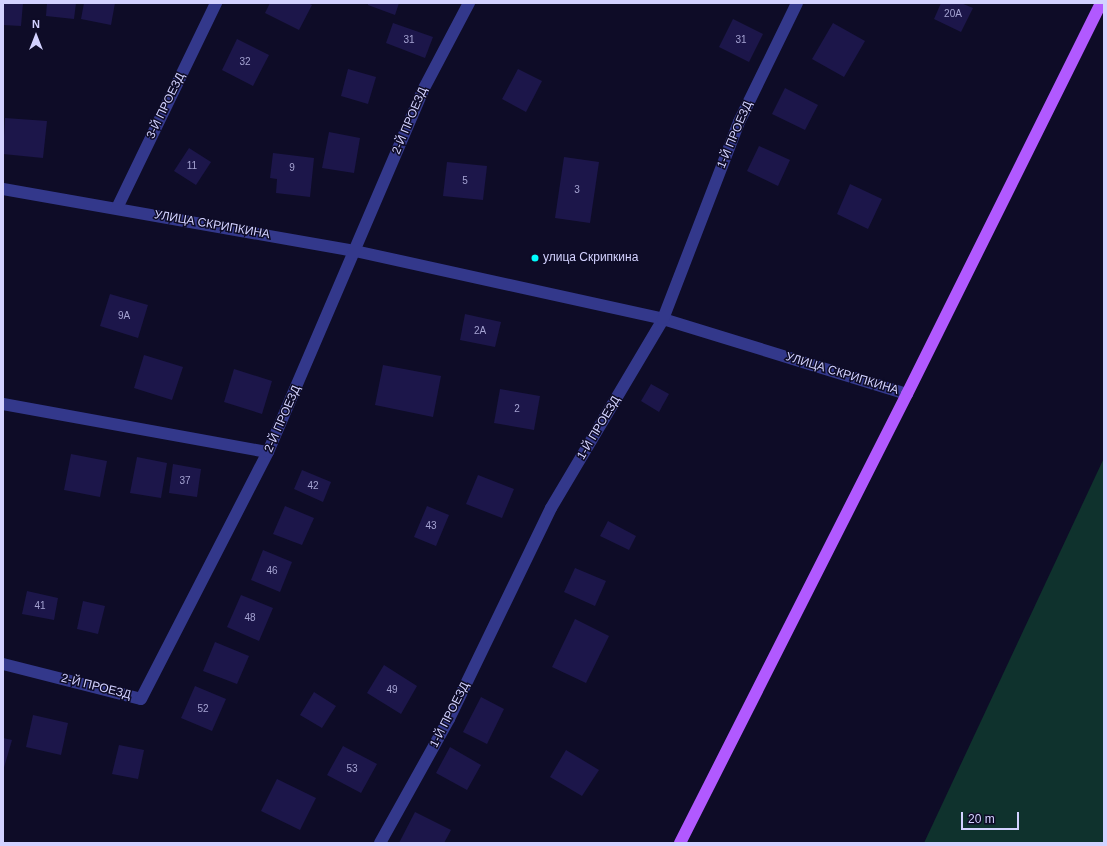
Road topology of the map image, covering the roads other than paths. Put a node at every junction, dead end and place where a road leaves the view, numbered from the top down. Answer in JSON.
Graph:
{"nodes":[{"id":1,"x":216,"y":3,"type":"edge"},
{"id":2,"x":469,"y":3,"type":"edge"},
{"id":3,"x":797,"y":3,"type":"edge"},
{"id":4,"x":1101,"y":3,"type":"edge"},
{"id":5,"x":3,"y":189,"type":"edge"},
{"id":6,"x":117,"y":208,"type":"junction"},
{"id":7,"x":355,"y":251,"type":"junction"},
{"id":8,"x":664,"y":319,"type":"junction"},
{"id":9,"x":908,"y":394,"type":"junction"},
{"id":10,"x":3,"y":404,"type":"edge"},
{"id":11,"x":268,"y":452,"type":"junction"},
{"id":12,"x":3,"y":664,"type":"edge"},
{"id":13,"x":380,"y":843,"type":"edge"},
{"id":14,"x":680,"y":843,"type":"edge"}],
"edges":[{"from":1,"to":6,"type":"street","name":"3-Й ПРОЕЗД"},
{"from":2,"to":7,"type":"street","name":"2-Й ПРОЕЗД"},
{"from":3,"to":8,"type":"street","name":"1-Й ПРОЕЗД"},
{"from":4,"to":9,"type":"main road"},
{"from":5,"to":6,"type":"street","name":"УЛИЦА СКРИПКИНА"},
{"from":6,"to":7,"type":"street","name":"УЛИЦА СКРИПКИНА"},
{"from":7,"to":8,"type":"street","name":"УЛИЦА СКРИПКИНА"},
{"from":7,"to":11,"type":"street","name":"2-Й ПРОЕЗД"},
{"from":8,"to":9,"type":"street","name":"УЛИЦА СКРИПКИНА"},
{"from":8,"to":13,"type":"street","name":"1-Й ПРОЕЗД"},
{"from":9,"to":14,"type":"main road"},
{"from":10,"to":11,"type":"street"},
{"from":11,"to":12,"type":"street","name":"2-Й ПРОЕЗД"}]}
